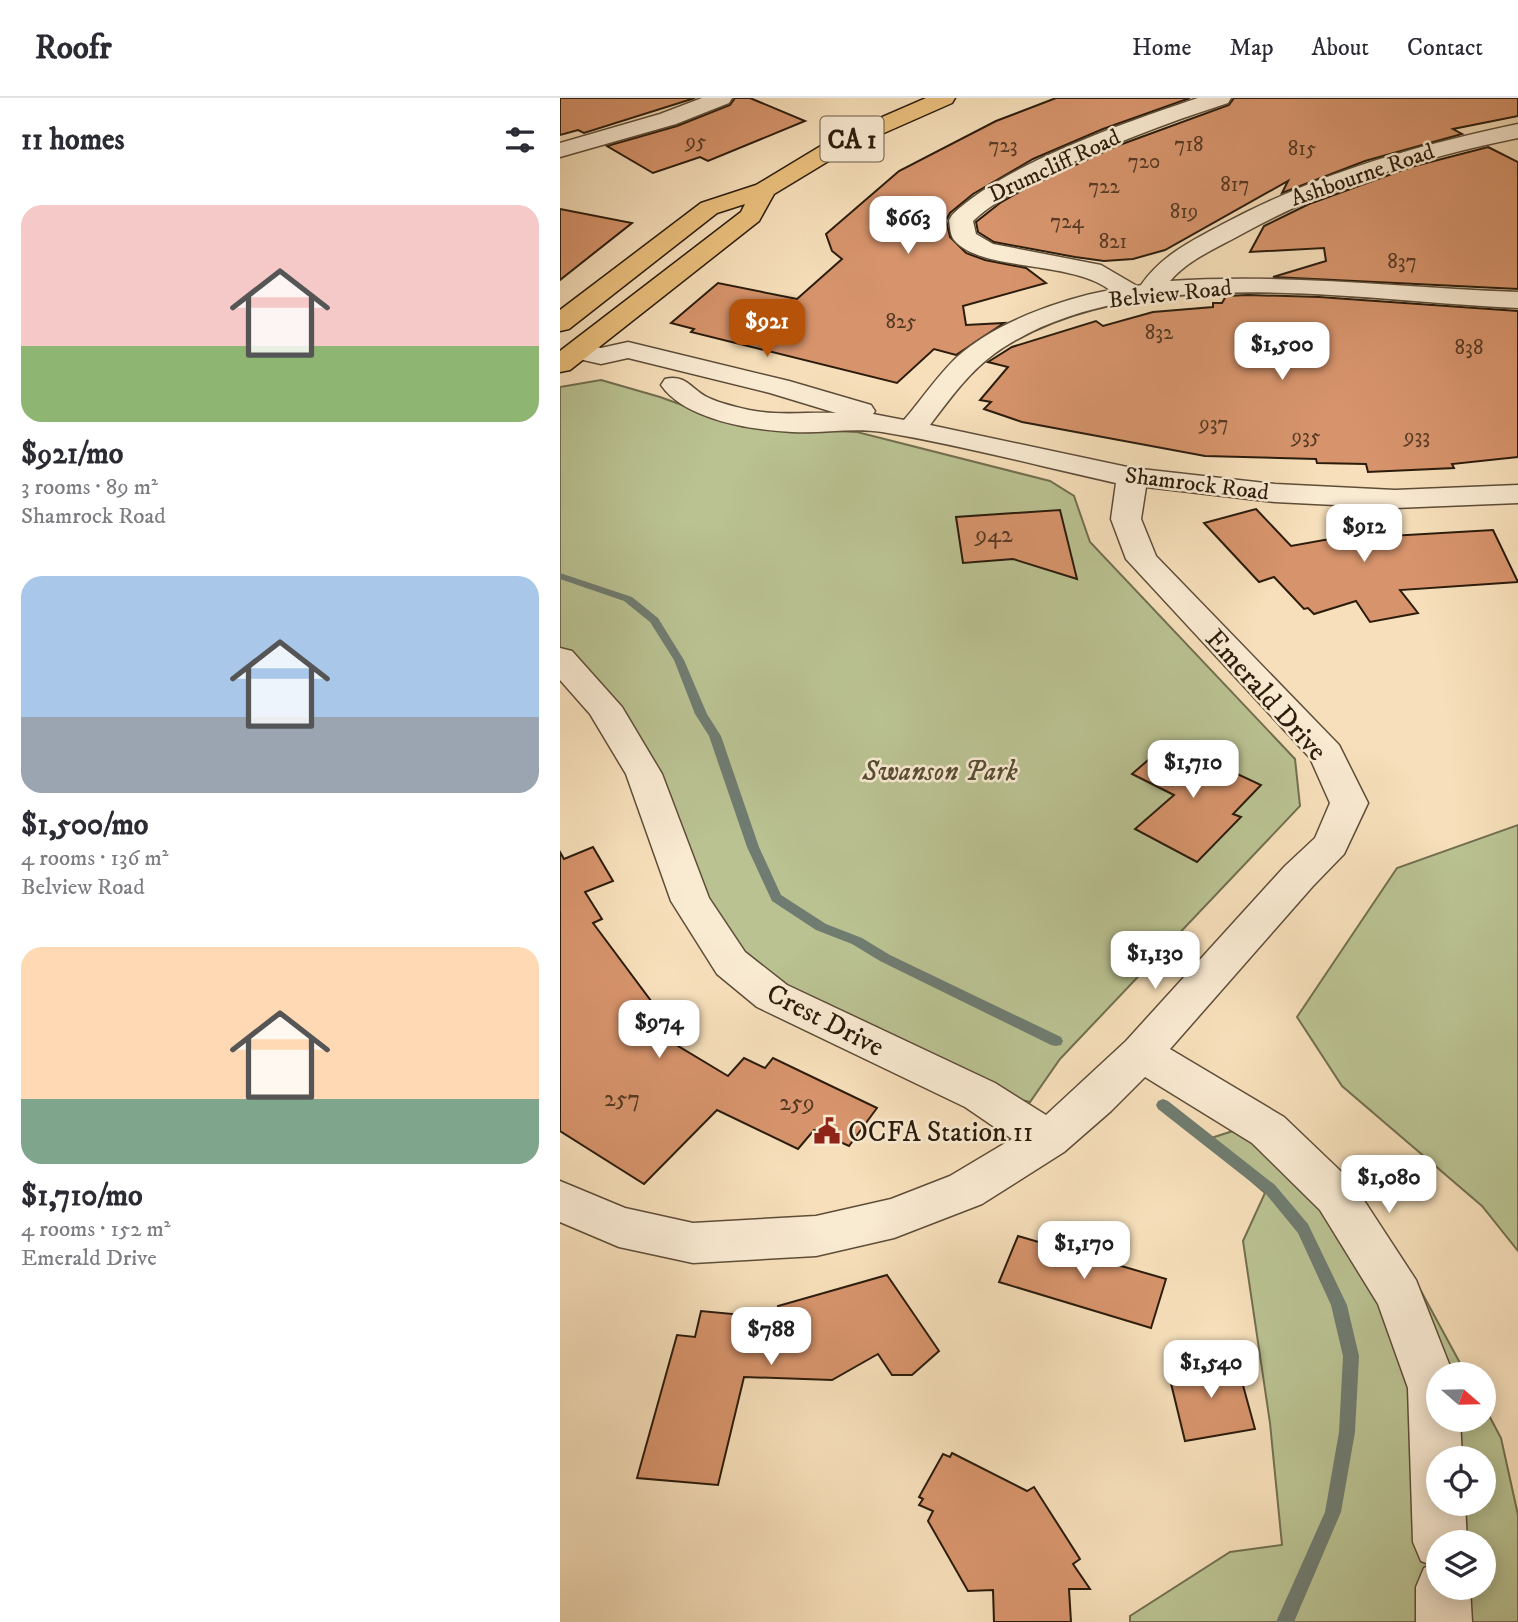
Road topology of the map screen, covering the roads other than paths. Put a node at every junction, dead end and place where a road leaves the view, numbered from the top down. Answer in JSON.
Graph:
{"nodes":[{"id":1,"x":722,"y":98,"type":"edge"},
{"id":2,"x":944,"y":98,"type":"edge"},
{"id":3,"x":1220,"y":98,"type":"edge"},
{"id":4,"x":1518,"y":131,"type":"edge"},
{"id":5,"x":560,"y":150,"type":"edge"},
{"id":6,"x":764,"y":190,"type":"junction"},
{"id":7,"x":626,"y":272,"type":"junction"},
{"id":8,"x":1140,"y":292,"type":"junction"},
{"id":9,"x":1518,"y":300,"type":"edge"},
{"id":10,"x":560,"y":323,"type":"edge"},
{"id":11,"x":575,"y":357,"type":"edge"},
{"id":12,"x":698,"y":367,"type":"junction"},
{"id":13,"x":675,"y":385,"type":"junction"},
{"id":14,"x":820,"y":411,"type":"junction"},
{"id":15,"x":911,"y":430,"type":"junction"},
{"id":16,"x":1132,"y":477,"type":"junction"},
{"id":17,"x":1518,"y":494,"type":"edge"},
{"id":18,"x":560,"y":659,"type":"edge"},
{"id":19,"x":1140,"y":1053,"type":"junction"},
{"id":20,"x":1048,"y":1139,"type":"junction"},
{"id":21,"x":560,"y":1201,"type":"edge"},
{"id":22,"x":1436,"y":1446,"type":"edge"},
{"id":23,"x":1443,"y":1600,"type":"edge"},
{"id":24,"x":1444,"y":1622,"type":"edge"}],
"edges":[{"from":1,"to":5,"type":"street"},
{"from":2,"to":6,"type":"highway","number":"CA 1"},
{"from":3,"to":8,"type":"street","name":"Drumcliff Road"},
{"from":4,"to":8,"type":"street","name":"Ashbourne Road"},
{"from":6,"to":7,"type":"highway","number":"CA 1"},
{"from":6,"to":11,"type":"highway","number":"CA 1"},
{"from":7,"to":10,"type":"highway","number":"CA 1"},
{"from":7,"to":11,"type":"highway"},
{"from":8,"to":9,"type":"street","name":"Belview Road"},
{"from":8,"to":15,"type":"street","name":"Belview Road"},
{"from":11,"to":12,"type":"street","name":"Shamrock Road"},
{"from":11,"to":13,"type":"street","name":"Shamrock Road"},
{"from":12,"to":13,"type":"street"},
{"from":12,"to":14,"type":"street","name":"Shamrock Road"},
{"from":13,"to":14,"type":"street","name":"Shamrock Road"},
{"from":14,"to":15,"type":"street","name":"Shamrock Road"},
{"from":15,"to":16,"type":"street","name":"Shamrock Road"},
{"from":16,"to":17,"type":"street","name":"Shamrock Road"},
{"from":16,"to":19,"type":"street","name":"Emerald Drive"},
{"from":18,"to":20,"type":"street","name":"Crest Drive"},
{"from":19,"to":20,"type":"street","name":"Emerald Drive"},
{"from":19,"to":22,"type":"street"},
{"from":20,"to":21,"type":"street","name":"Emerald Drive"},
{"from":23,"to":24,"type":"street"}]}
